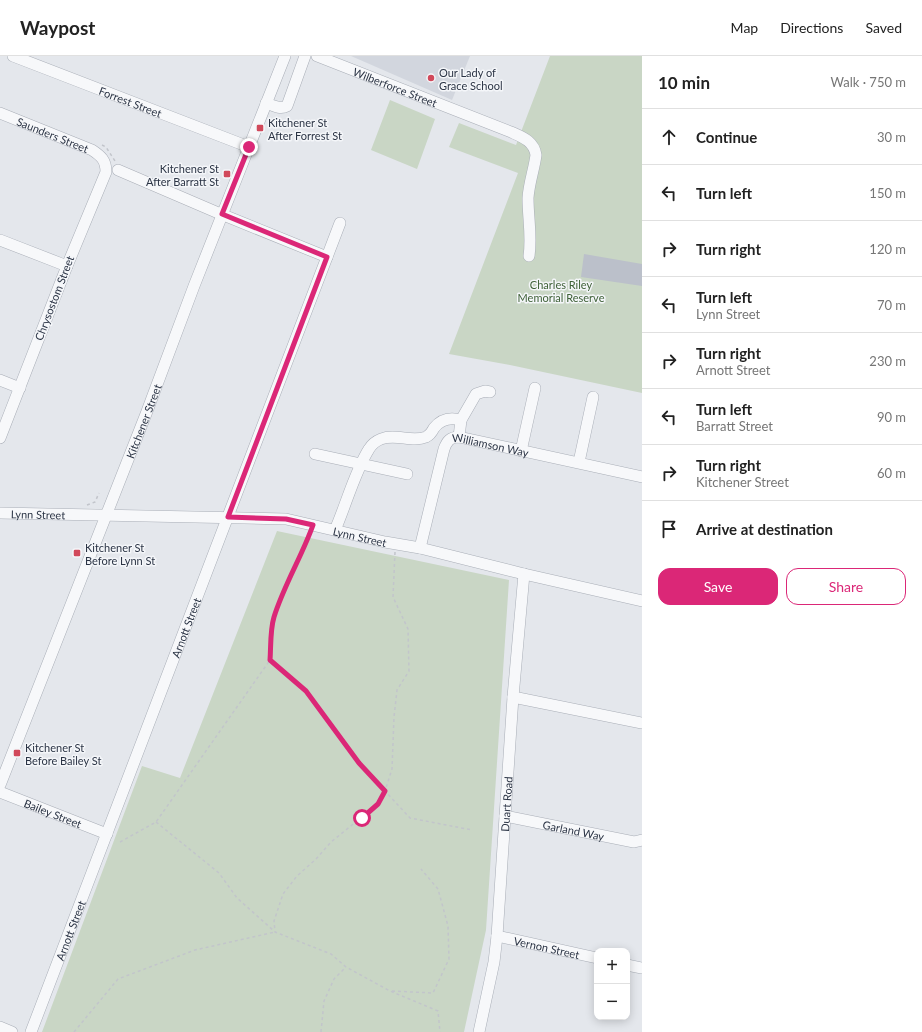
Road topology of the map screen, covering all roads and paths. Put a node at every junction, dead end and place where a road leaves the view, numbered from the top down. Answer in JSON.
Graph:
{"nodes":[{"id":1,"x":13,"y":56,"type":"edge"},
{"id":2,"x":277,"y":56,"type":"edge"},
{"id":3,"x":285,"y":56,"type":"edge"},
{"id":4,"x":305,"y":56,"type":"edge"},
{"id":5,"x":317,"y":56,"type":"edge"},
{"id":6,"x":266,"y":103,"type":"junction"},
{"id":7,"x":0,"y":113,"type":"edge"},
{"id":8,"x":246,"y":146,"type":"junction"},
{"id":9,"x":104,"y":159,"type":"joint"},
{"id":10,"x":118,"y":170,"type":"dead end"},
{"id":11,"x":219,"y":213,"type":"junction"},
{"id":12,"x":340,"y":223,"type":"dead end"},
{"id":13,"x":0,"y":240,"type":"edge"},
{"id":14,"x":529,"y":256,"type":"dead end"},
{"id":15,"x":327,"y":257,"type":"junction"},
{"id":16,"x":66,"y":266,"type":"junction"},
{"id":17,"x":0,"y":380,"type":"edge"},
{"id":18,"x":20,"y":388,"type":"junction"},
{"id":19,"x":535,"y":388,"type":"dead end"},
{"id":20,"x":490,"y":392,"type":"dead end"},
{"id":21,"x":593,"y":397,"type":"dead end"},
{"id":22,"x":461,"y":420,"type":"junction"},
{"id":23,"x":459,"y":437,"type":"junction"},
{"id":24,"x":0,"y":438,"type":"edge"},
{"id":25,"x":521,"y":451,"type":"junction"},
{"id":26,"x":315,"y":454,"type":"dead end"},
{"id":27,"x":579,"y":462,"type":"junction"},
{"id":28,"x":362,"y":464,"type":"junction"},
{"id":29,"x":407,"y":474,"type":"dead end"},
{"id":30,"x":642,"y":477,"type":"edge"},
{"id":31,"x":0,"y":513,"type":"edge"},
{"id":32,"x":102,"y":515,"type":"junction"},
{"id":33,"x":228,"y":517,"type":"junction"},
{"id":34,"x":313,"y":525,"type":"junction"},
{"id":35,"x":335,"y":530,"type":"junction"},
{"id":36,"x":396,"y":544,"type":"junction"},
{"id":37,"x":420,"y":548,"type":"junction"},
{"id":38,"x":524,"y":574,"type":"junction"},
{"id":39,"x":642,"y":601,"type":"edge"},
{"id":40,"x":270,"y":660,"type":"junction"},
{"id":41,"x":513,"y":697,"type":"junction"},
{"id":42,"x":642,"y":723,"type":"edge"},
{"id":43,"x":0,"y":767,"type":"edge"},
{"id":44,"x":0,"y":785,"type":"edge"},
{"id":45,"x":385,"y":791,"type":"junction"},
{"id":46,"x":0,"y":792,"type":"edge"},
{"id":47,"x":505,"y":816,"type":"junction"},
{"id":48,"x":156,"y":822,"type":"junction"},
{"id":49,"x":472,"y":830,"type":"dead end"},
{"id":50,"x":107,"y":834,"type":"junction"},
{"id":51,"x":642,"y":840,"type":"edge"},
{"id":52,"x":120,"y":842,"type":"dead end"},
{"id":53,"x":421,"y":869,"type":"dead end"},
{"id":54,"x":276,"y":932,"type":"junction"},
{"id":55,"x":497,"y":936,"type":"junction"},
{"id":56,"x":594,"y":957,"type":"edge"},
{"id":57,"x":630,"y":966,"type":"edge"},
{"id":58,"x":346,"y":967,"type":"junction"},
{"id":59,"x":642,"y":968,"type":"edge"},
{"id":60,"x":390,"y":991,"type":"junction"},
{"id":61,"x":0,"y":1027,"type":"edge"},
{"id":62,"x":12,"y":1032,"type":"edge"},
{"id":63,"x":31,"y":1032,"type":"edge"},
{"id":64,"x":74,"y":1032,"type":"edge"},
{"id":65,"x":321,"y":1032,"type":"edge"},
{"id":66,"x":440,"y":1032,"type":"edge"},
{"id":67,"x":479,"y":1032,"type":"edge"}],
"edges":[{"from":1,"to":8,"type":"street","name":"Forrest Street"},
{"from":2,"to":8,"type":"street","name":"Kitchener Street"},
{"from":3,"to":6,"type":"street","name":"Kitchener Street"},
{"from":4,"to":6,"type":"street"},
{"from":5,"to":14,"type":"street","name":"Wilberforce Street"},
{"from":6,"to":8,"type":"street","name":"Kitchener Street"},
{"from":7,"to":9,"type":"street","name":"Saunders Street"},
{"from":8,"to":11,"type":"street","name":"Kitchener Street"},
{"from":9,"to":16,"type":"street","name":"Chrysostom Street"},
{"from":10,"to":11,"type":"street"},
{"from":11,"to":15,"type":"street"},
{"from":11,"to":32,"type":"street","name":"Kitchener Street"},
{"from":12,"to":15,"type":"street","name":"Arnott Street"},
{"from":13,"to":16,"type":"street"},
{"from":15,"to":33,"type":"street","name":"Arnott Street"},
{"from":16,"to":18,"type":"street","name":"Chrysostom Street"},
{"from":17,"to":18,"type":"street"},
{"from":18,"to":24,"type":"street","name":"Chrysostom Street"},
{"from":19,"to":25,"type":"street"},
{"from":20,"to":22,"type":"street"},
{"from":21,"to":27,"type":"street"},
{"from":22,"to":23,"type":"street"},
{"from":22,"to":28,"type":"street"},
{"from":23,"to":25,"type":"street","name":"Williamson Way"},
{"from":23,"to":37,"type":"street","name":"Williamson Way"},
{"from":25,"to":27,"type":"street","name":"Williamson Way"},
{"from":26,"to":28,"type":"street"},
{"from":27,"to":30,"type":"street","name":"Williamson Way"},
{"from":28,"to":29,"type":"street"},
{"from":28,"to":35,"type":"street"},
{"from":31,"to":32,"type":"street","name":"Lynn Street"},
{"from":32,"to":33,"type":"street","name":"Lynn Street"},
{"from":32,"to":43,"type":"street","name":"Kitchener Street"},
{"from":32,"to":44,"type":"street","name":"Kitchener Street"},
{"from":33,"to":34,"type":"street","name":"Lynn Street"},
{"from":33,"to":50,"type":"street","name":"Arnott Street"},
{"from":34,"to":35,"type":"street","name":"Lynn Street"},
{"from":34,"to":40,"type":"path"},
{"from":35,"to":36,"type":"street","name":"Lynn Street"},
{"from":36,"to":37,"type":"street","name":"Lynn Street"},
{"from":36,"to":45,"type":"path"},
{"from":37,"to":38,"type":"street","name":"Lynn Street"},
{"from":38,"to":39,"type":"street","name":"Lynn Street"},
{"from":38,"to":41,"type":"street","name":"Duart Road"},
{"from":40,"to":45,"type":"path"},
{"from":40,"to":48,"type":"path"},
{"from":41,"to":42,"type":"street"},
{"from":41,"to":47,"type":"street","name":"Duart Road"},
{"from":45,"to":49,"type":"path"},
{"from":45,"to":54,"type":"path"},
{"from":46,"to":50,"type":"street","name":"Bailey Street"},
{"from":47,"to":51,"type":"street","name":"Garland Way"},
{"from":47,"to":55,"type":"street","name":"Duart Road"},
{"from":48,"to":52,"type":"path"},
{"from":48,"to":54,"type":"path"},
{"from":50,"to":63,"type":"street","name":"Arnott Street"},
{"from":53,"to":60,"type":"path"},
{"from":54,"to":58,"type":"path"},
{"from":54,"to":64,"type":"path"},
{"from":55,"to":56,"type":"street","name":"Vernon Street"},
{"from":55,"to":67,"type":"street","name":"Duart Road"},
{"from":57,"to":59,"type":"street"},
{"from":58,"to":60,"type":"path"},
{"from":58,"to":65,"type":"path"},
{"from":60,"to":66,"type":"path"},
{"from":61,"to":62,"type":"street"}]}
